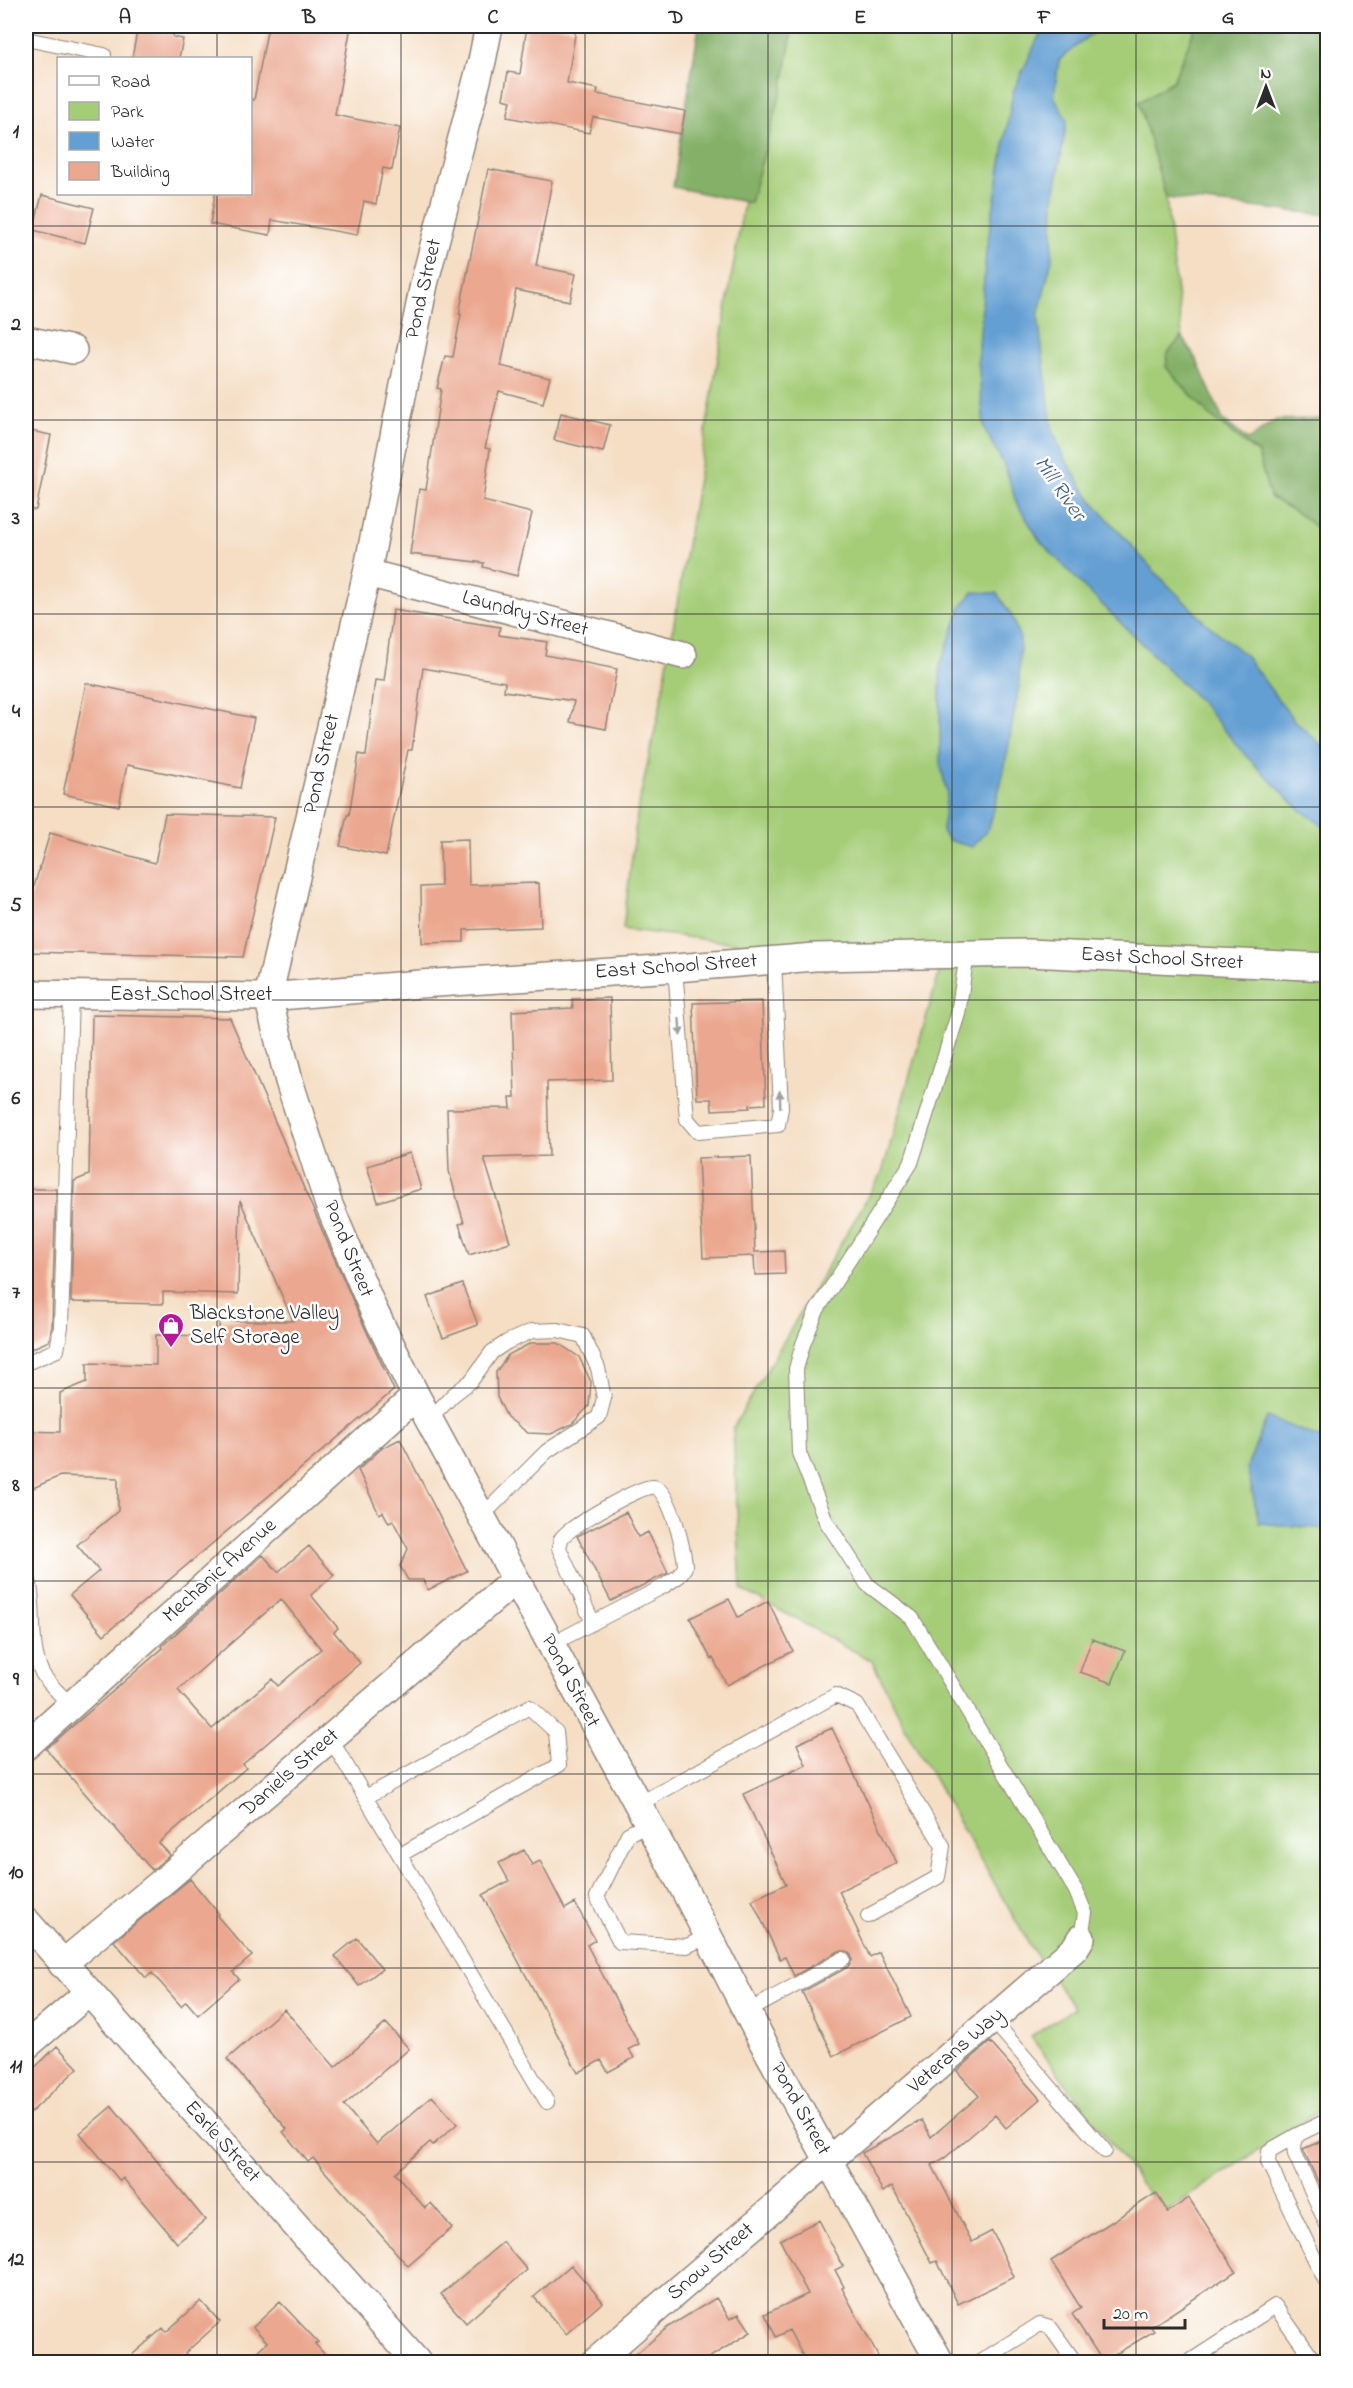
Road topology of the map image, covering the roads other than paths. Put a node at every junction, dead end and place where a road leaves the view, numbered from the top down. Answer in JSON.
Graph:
{"nodes":[{"id":1,"x":489,"y":26,"type":"edge"},
{"id":2,"x":26,"y":39,"type":"edge"},
{"id":3,"x":104,"y":55,"type":"dead end"},
{"id":4,"x":26,"y":340,"type":"edge"},
{"id":5,"x":73,"y":350,"type":"dead end"},
{"id":6,"x":367,"y":573,"type":"junction"},
{"id":7,"x":683,"y":655,"type":"dead end"},
{"id":8,"x":967,"y":954,"type":"junction"},
{"id":9,"x":774,"y":960,"type":"junction"},
{"id":10,"x":1328,"y":967,"type":"edge"},
{"id":11,"x":675,"y":969,"type":"junction"},
{"id":12,"x":26,"y":994,"type":"edge"},
{"id":13,"x":71,"y":995,"type":"junction"},
{"id":14,"x":268,"y":997,"type":"junction"},
{"id":15,"x":26,"y":1363,"type":"edge"},
{"id":16,"x":416,"y":1396,"type":"junction"},
{"id":17,"x":429,"y":1420,"type":"junction"},
{"id":18,"x":481,"y":1517,"type":"junction"},
{"id":19,"x":26,"y":1572,"type":"edge"},
{"id":20,"x":515,"y":1580,"type":"junction"},
{"id":21,"x":593,"y":1623,"type":"junction"},
{"id":22,"x":550,"y":1645,"type":"junction"},
{"id":23,"x":70,"y":1705,"type":"junction"},
{"id":24,"x":330,"y":1738,"type":"junction"},
{"id":25,"x":26,"y":1746,"type":"edge"},
{"id":26,"x":366,"y":1797,"type":"junction"},
{"id":27,"x":643,"y":1815,"type":"junction"},
{"id":28,"x":400,"y":1855,"type":"junction"},
{"id":29,"x":868,"y":1916,"type":"dead end"},
{"id":30,"x":26,"y":1921,"type":"edge"},
{"id":31,"x":708,"y":1936,"type":"junction"},
{"id":32,"x":1082,"y":1938,"type":"joint"},
{"id":33,"x":843,"y":1959,"type":"dead end"},
{"id":34,"x":62,"y":1964,"type":"junction"},
{"id":35,"x":88,"y":1993,"type":"junction"},
{"id":36,"x":747,"y":2012,"type":"junction"},
{"id":37,"x":992,"y":2019,"type":"junction"},
{"id":38,"x":26,"y":2046,"type":"edge"},
{"id":39,"x":547,"y":2102,"type":"dead end"},
{"id":40,"x":1328,"y":2120,"type":"edge"},
{"id":41,"x":1297,"y":2135,"type":"junction"},
{"id":42,"x":1106,"y":2151,"type":"dead end"},
{"id":43,"x":828,"y":2162,"type":"junction"},
{"id":44,"x":1328,"y":2227,"type":"edge"},
{"id":45,"x":1324,"y":2268,"type":"edge"},
{"id":46,"x":1328,"y":2285,"type":"edge"},
{"id":47,"x":417,"y":2362,"type":"edge"},
{"id":48,"x":595,"y":2362,"type":"edge"},
{"id":49,"x":940,"y":2362,"type":"edge"},
{"id":50,"x":980,"y":2362,"type":"edge"},
{"id":51,"x":1075,"y":2362,"type":"edge"},
{"id":52,"x":1189,"y":2362,"type":"edge"},
{"id":53,"x":1315,"y":2362,"type":"edge"}],
"edges":[{"from":1,"to":6,"type":"street","name":"Pond Street"},
{"from":2,"to":3,"type":"lane"},
{"from":4,"to":5,"type":"street"},
{"from":6,"to":7,"type":"street","name":"Laundry Street"},
{"from":6,"to":14,"type":"street","name":"Pond Street"},
{"from":8,"to":9,"type":"street","name":"East School Street"},
{"from":8,"to":10,"type":"street","name":"East School Street"},
{"from":8,"to":32,"type":"lane"},
{"from":9,"to":11,"type":"street","name":"East School Street"},
{"from":11,"to":9,"type":"lane","one_way":true},
{"from":11,"to":14,"type":"street","name":"East School Street"},
{"from":12,"to":13,"type":"street","name":"East School Street"},
{"from":13,"to":14,"type":"street","name":"East School Street"},
{"from":13,"to":15,"type":"lane"},
{"from":14,"to":16,"type":"street","name":"Pond Street"},
{"from":16,"to":17,"type":"street","name":"Pond Street"},
{"from":16,"to":23,"type":"street","name":"Mechanic Avenue"},
{"from":17,"to":18,"type":"street","name":"Pond Street"},
{"from":17,"to":18,"type":"lane"},
{"from":18,"to":20,"type":"street","name":"Pond Street"},
{"from":19,"to":23,"type":"lane"},
{"from":20,"to":22,"type":"street","name":"Pond Street"},
{"from":20,"to":24,"type":"street","name":"Daniels Street"},
{"from":21,"to":21,"type":"lane"},
{"from":21,"to":22,"type":"lane"},
{"from":22,"to":27,"type":"street","name":"Pond Street"},
{"from":23,"to":25,"type":"street","name":"Mechanic Avenue"},
{"from":24,"to":26,"type":"lane"},
{"from":24,"to":34,"type":"street","name":"Daniels Street"},
{"from":26,"to":28,"type":"lane"},
{"from":26,"to":28,"type":"lane"},
{"from":27,"to":29,"type":"lane"},
{"from":27,"to":31,"type":"street","name":"Pond Street"},
{"from":27,"to":31,"type":"lane"},
{"from":28,"to":39,"type":"lane"},
{"from":30,"to":34,"type":"street","name":"Earle Street"},
{"from":31,"to":36,"type":"street","name":"Pond Street"},
{"from":32,"to":37,"type":"street","name":"Veterans Way"},
{"from":33,"to":36,"type":"lane"},
{"from":34,"to":35,"type":"street","name":"Earle Street"},
{"from":35,"to":38,"type":"street"},
{"from":35,"to":47,"type":"street","name":"Earle Street"},
{"from":36,"to":43,"type":"street","name":"Pond Street"},
{"from":37,"to":42,"type":"lane"},
{"from":37,"to":43,"type":"street","name":"Veterans Way"},
{"from":40,"to":41,"type":"lane"},
{"from":41,"to":44,"type":"lane"},
{"from":41,"to":45,"type":"lane"},
{"from":43,"to":48,"type":"street","name":"Snow Street"},
{"from":43,"to":49,"type":"street","name":"Pond Street"},
{"from":45,"to":46,"type":"lane"},
{"from":50,"to":51,"type":"lane"},
{"from":52,"to":53,"type":"lane"}]}
